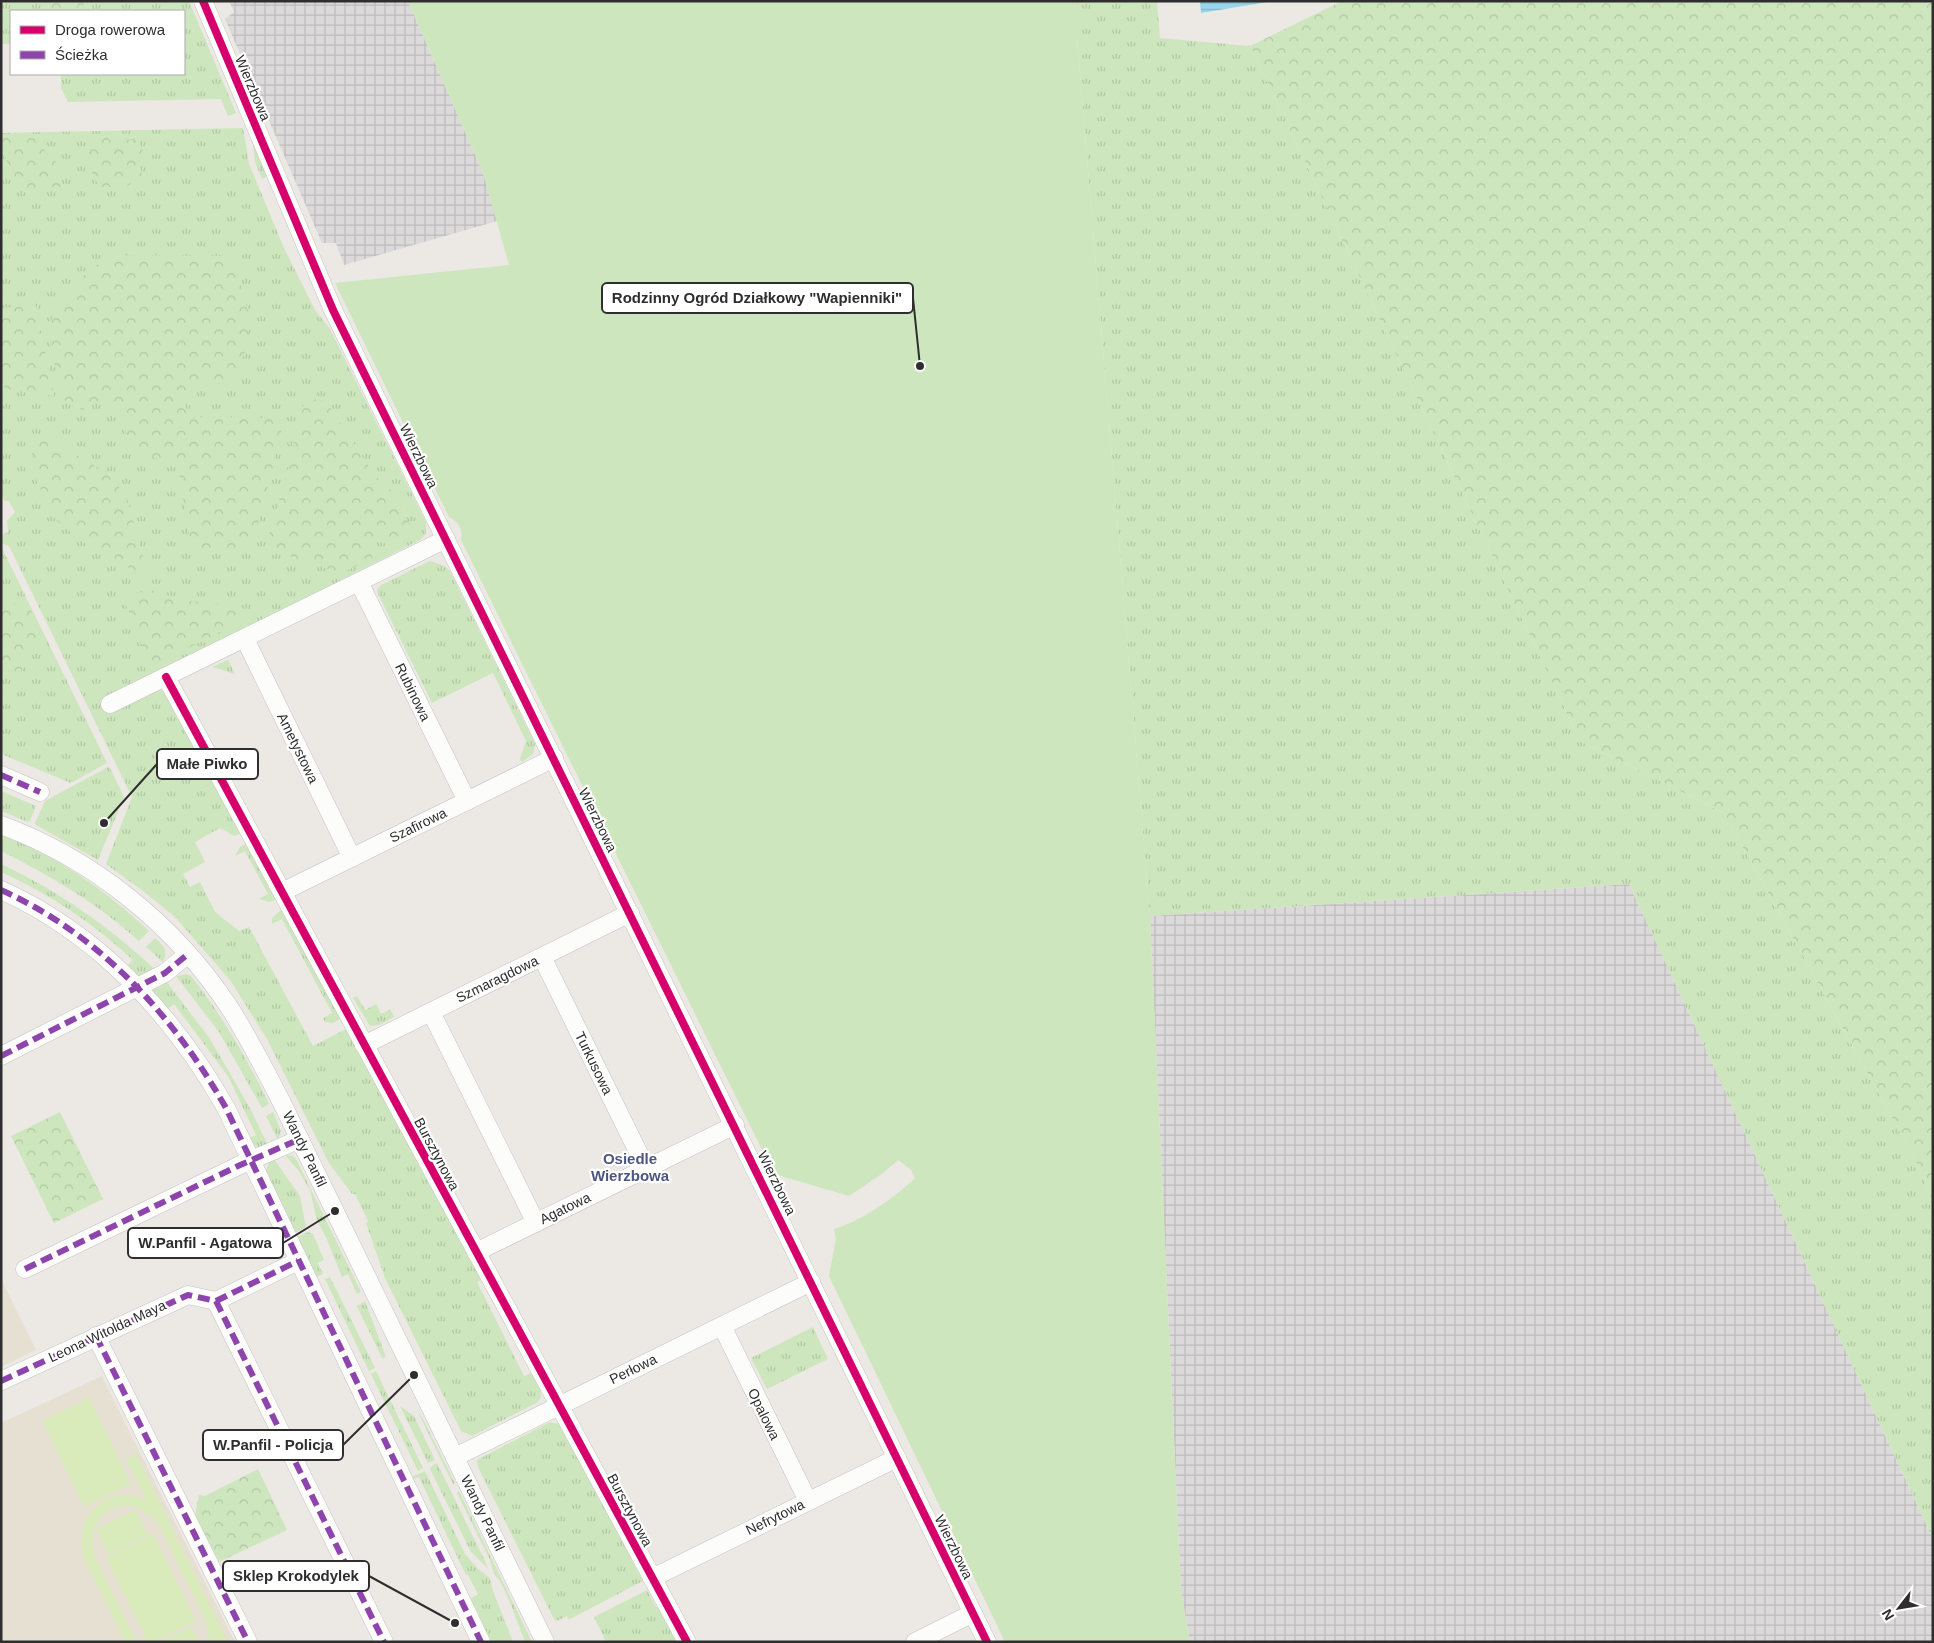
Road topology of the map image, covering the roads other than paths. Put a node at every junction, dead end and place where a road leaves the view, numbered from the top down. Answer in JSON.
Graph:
{"nodes":[{"id":1,"x":203,"y":1,"type":"edge"},
{"id":2,"x":446,"y":539,"type":"junction"},
{"id":3,"x":360,"y":582,"type":"junction"},
{"id":4,"x":244,"y":639,"type":"junction"},
{"id":5,"x":166,"y":677,"type":"junction"},
{"id":6,"x":110,"y":704,"type":"dead end"},
{"id":7,"x":554,"y":758,"type":"junction"},
{"id":8,"x":1,"y":776,"type":"edge"},
{"id":9,"x":40,"y":792,"type":"dead end"},
{"id":10,"x":467,"y":801,"type":"junction"},
{"id":11,"x":1,"y":825,"type":"edge"},
{"id":12,"x":352,"y":858,"type":"junction"},
{"id":13,"x":1,"y":890,"type":"edge"},
{"id":14,"x":282,"y":892,"type":"junction"},
{"id":15,"x":630,"y":913,"type":"junction"},
{"id":16,"x":188,"y":954,"type":"junction"},
{"id":17,"x":542,"y":957,"type":"junction"},
{"id":18,"x":138,"y":988,"type":"junction"},
{"id":19,"x":431,"y":1012,"type":"junction"},
{"id":20,"x":364,"y":1045,"type":"junction"},
{"id":21,"x":1,"y":1056,"type":"edge"},
{"id":22,"x":734,"y":1125,"type":"junction"},
{"id":23,"x":300,"y":1139,"type":"junction"},
{"id":24,"x":251,"y":1161,"type":"junction"},
{"id":25,"x":646,"y":1168,"type":"junction"},
{"id":26,"x":536,"y":1222,"type":"junction"},
{"id":27,"x":476,"y":1252,"type":"junction"},
{"id":28,"x":298,"y":1261,"type":"junction"},
{"id":29,"x":25,"y":1269,"type":"dead end"},
{"id":30,"x":811,"y":1282,"type":"junction"},
{"id":31,"x":216,"y":1301,"type":"junction"},
{"id":32,"x":722,"y":1326,"type":"junction"},
{"id":33,"x":96,"y":1336,"type":"junction"},
{"id":34,"x":1,"y":1381,"type":"edge"},
{"id":35,"x":559,"y":1405,"type":"junction"},
{"id":36,"x":455,"y":1457,"type":"junction"},
{"id":37,"x":897,"y":1458,"type":"junction"},
{"id":38,"x":808,"y":1501,"type":"junction"},
{"id":39,"x":652,"y":1578,"type":"junction"},
{"id":40,"x":973,"y":1612,"type":"junction"},
{"id":41,"x":248,"y":1642,"type":"edge"},
{"id":42,"x":384,"y":1642,"type":"edge"},
{"id":43,"x":481,"y":1642,"type":"edge"},
{"id":44,"x":545,"y":1642,"type":"edge"},
{"id":45,"x":687,"y":1642,"type":"edge"},
{"id":46,"x":915,"y":1642,"type":"edge"},
{"id":47,"x":987,"y":1642,"type":"edge"}],
"edges":[{"from":1,"to":2,"type":"street","name":"Wierzbowa"},
{"from":2,"to":3,"type":"street"},
{"from":2,"to":7,"type":"street","name":"Wierzbowa"},
{"from":3,"to":4,"type":"street"},
{"from":3,"to":10,"type":"street","name":"Rubinowa"},
{"from":4,"to":5,"type":"street"},
{"from":4,"to":12,"type":"street","name":"Ametystowa"},
{"from":5,"to":6,"type":"street"},
{"from":5,"to":14,"type":"street","name":"Bursztynowa"},
{"from":7,"to":10,"type":"street","name":"Szafirowa"},
{"from":7,"to":15,"type":"street","name":"Wierzbowa"},
{"from":8,"to":9,"type":"street"},
{"from":10,"to":12,"type":"street","name":"Szafirowa"},
{"from":11,"to":16,"type":"street","name":"Wandy Panfil"},
{"from":12,"to":14,"type":"street","name":"Szafirowa"},
{"from":13,"to":18,"type":"street"},
{"from":14,"to":20,"type":"street","name":"Bursztynowa"},
{"from":15,"to":17,"type":"street","name":"Szmaragdowa"},
{"from":15,"to":22,"type":"street","name":"Wierzbowa"},
{"from":16,"to":18,"type":"street"},
{"from":16,"to":23,"type":"street","name":"Wandy Panfil"},
{"from":17,"to":19,"type":"street","name":"Szmaragdowa"},
{"from":17,"to":25,"type":"street","name":"Turkusowa"},
{"from":18,"to":21,"type":"street"},
{"from":18,"to":24,"type":"street"},
{"from":19,"to":20,"type":"street","name":"Szmaragdowa"},
{"from":19,"to":26,"type":"street"},
{"from":20,"to":27,"type":"street","name":"Bursztynowa"},
{"from":22,"to":25,"type":"street","name":"Agatowa"},
{"from":22,"to":30,"type":"street","name":"Wierzbowa"},
{"from":23,"to":24,"type":"street"},
{"from":23,"to":36,"type":"street","name":"Wandy Panfil"},
{"from":24,"to":28,"type":"street"},
{"from":24,"to":29,"type":"street"},
{"from":25,"to":26,"type":"street","name":"Agatowa"},
{"from":26,"to":27,"type":"street","name":"Agatowa"},
{"from":27,"to":35,"type":"street","name":"Bursztynowa"},
{"from":28,"to":31,"type":"street"},
{"from":28,"to":43,"type":"street"},
{"from":30,"to":32,"type":"street","name":"Perłowa"},
{"from":30,"to":37,"type":"street","name":"Wierzbowa"},
{"from":31,"to":33,"type":"street","name":"Leona Witolda Maya"},
{"from":31,"to":42,"type":"street"},
{"from":32,"to":35,"type":"street","name":"Perłowa"},
{"from":32,"to":38,"type":"street","name":"Opalowa"},
{"from":33,"to":34,"type":"street","name":"Leona Witolda Maya"},
{"from":33,"to":41,"type":"street"},
{"from":35,"to":36,"type":"street","name":"Perłowa"},
{"from":35,"to":39,"type":"street","name":"Bursztynowa"},
{"from":36,"to":44,"type":"street","name":"Wandy Panfil"},
{"from":37,"to":38,"type":"street","name":"Nefrytowa"},
{"from":37,"to":40,"type":"street","name":"Wierzbowa"},
{"from":38,"to":39,"type":"street","name":"Nefrytowa"},
{"from":39,"to":45,"type":"street","name":"Bursztynowa"},
{"from":40,"to":46,"type":"street"},
{"from":40,"to":47,"type":"street","name":"Wierzbowa"}]}
